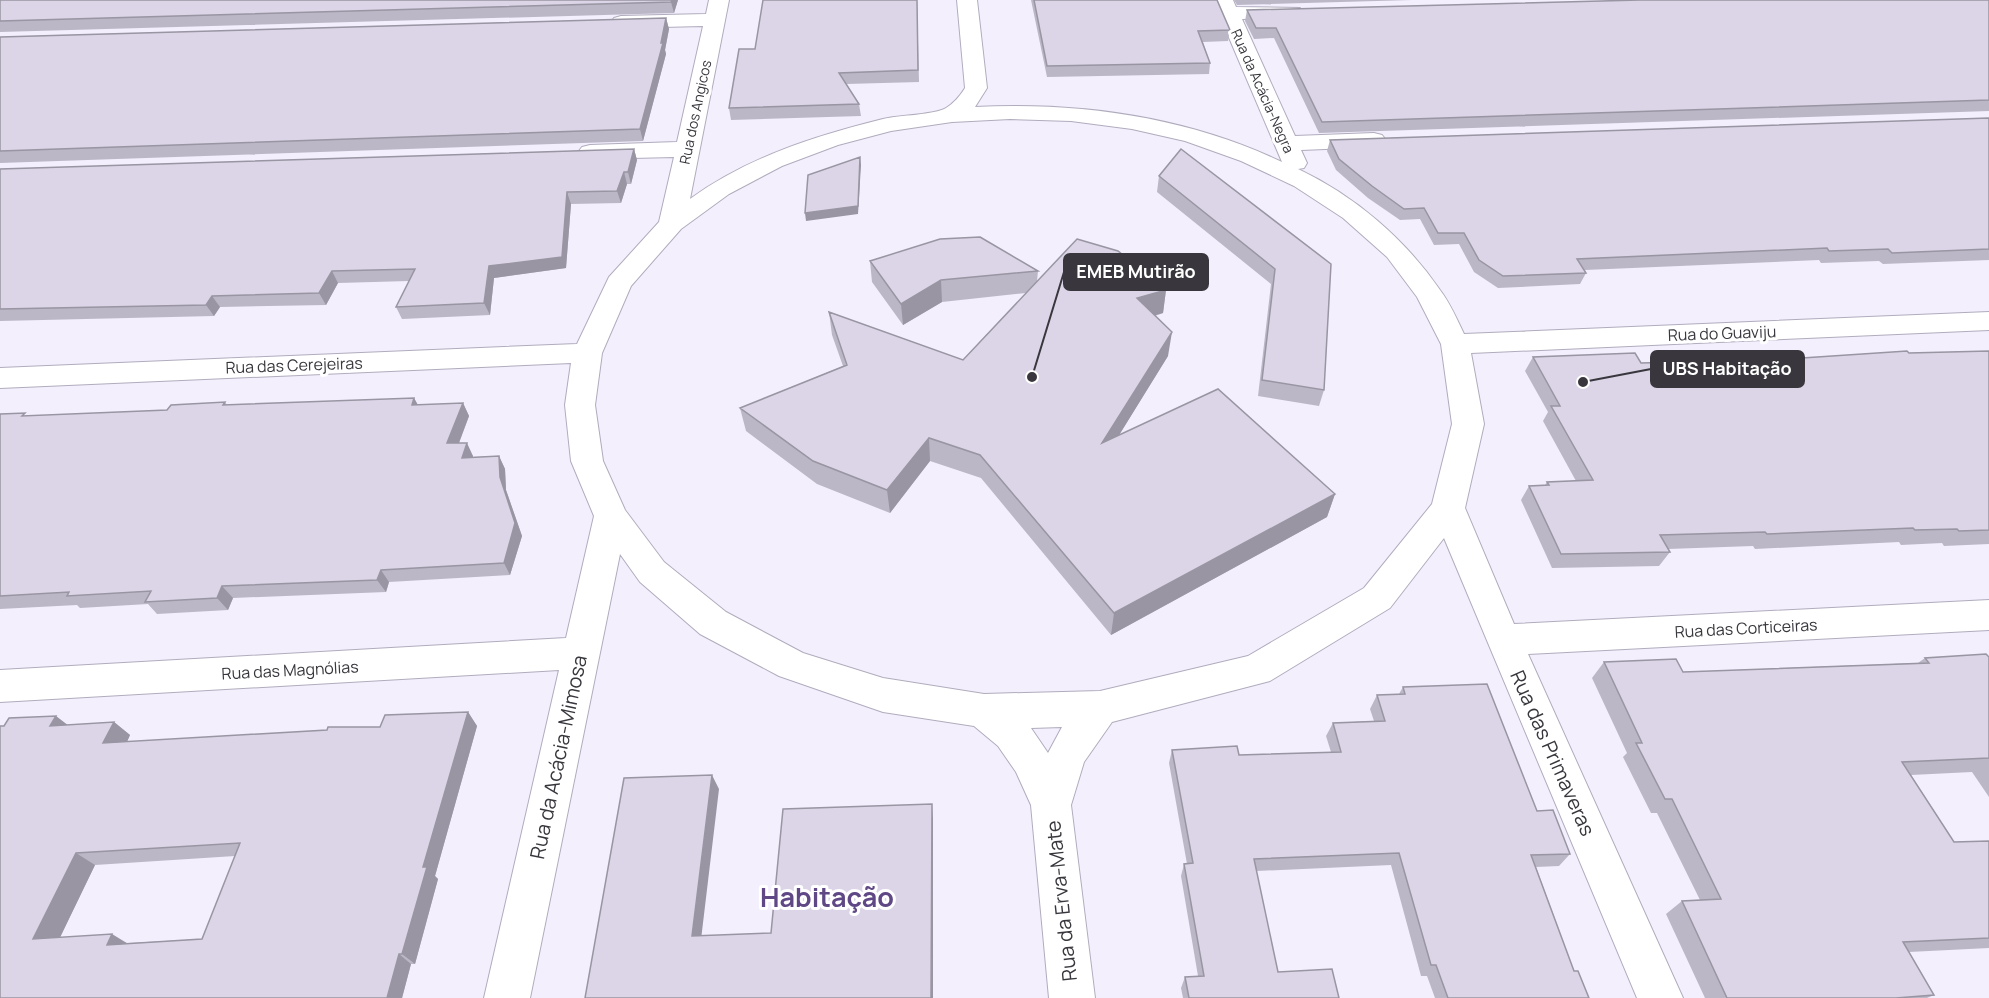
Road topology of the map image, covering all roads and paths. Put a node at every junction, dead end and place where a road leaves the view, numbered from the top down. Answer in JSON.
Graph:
{"nodes":[{"id":1,"x":967,"y":0,"type":"edge"},
{"id":2,"x":1226,"y":7,"type":"edge"},
{"id":3,"x":717,"y":10,"type":"edge"},
{"id":4,"x":1312,"y":11,"type":"edge"},
{"id":5,"x":596,"y":23,"type":"edge"},
{"id":6,"x":976,"y":88,"type":"junction"},
{"id":7,"x":1010,"y":112,"type":"junction"},
{"id":8,"x":952,"y":115,"type":"junction"},
{"id":9,"x":1394,"y":139,"type":"edge"},
{"id":10,"x":1286,"y":142,"type":"junction"},
{"id":11,"x":687,"y":149,"type":"junction"},
{"id":12,"x":569,"y":153,"type":"edge"},
{"id":13,"x":1303,"y":182,"type":"junction"},
{"id":14,"x":672,"y":224,"type":"junction"},
{"id":15,"x":1989,"y":321,"type":"edge"},
{"id":16,"x":1455,"y":344,"type":"junction"},
{"id":17,"x":587,"y":353,"type":"junction"},
{"id":18,"x":0,"y":378,"type":"edge"},
{"id":19,"x":1448,"y":508,"type":"junction"},
{"id":20,"x":611,"y":516,"type":"junction"},
{"id":21,"x":1989,"y":615,"type":"edge"},
{"id":22,"x":1503,"y":640,"type":"junction"},
{"id":23,"x":580,"y":653,"type":"junction"},
{"id":24,"x":0,"y":686,"type":"edge"},
{"id":25,"x":1100,"y":708,"type":"junction"},
{"id":26,"x":984,"y":711,"type":"junction"},
{"id":27,"x":1051,"y":805,"type":"junction"},
{"id":28,"x":507,"y":998,"type":"edge"},
{"id":29,"x":1071,"y":998,"type":"edge"},
{"id":30,"x":1660,"y":998,"type":"edge"}],
"edges":[{"from":1,"to":6,"type":"street"},
{"from":2,"to":4,"type":"street"},
{"from":2,"to":10,"type":"street","name":"Rua da Acácia-Negra"},
{"from":3,"to":5,"type":"street"},
{"from":3,"to":11,"type":"street","name":"Rua dos Angicos"},
{"from":6,"to":7,"type":"street"},
{"from":6,"to":8,"type":"street"},
{"from":7,"to":8,"type":"street"},
{"from":7,"to":13,"type":"street"},
{"from":8,"to":14,"type":"street"},
{"from":9,"to":10,"type":"street"},
{"from":10,"to":13,"type":"street","name":"Rua da Acácia-Negra"},
{"from":11,"to":12,"type":"street"},
{"from":11,"to":14,"type":"street","name":"Rua dos Angicos"},
{"from":13,"to":16,"type":"street"},
{"from":14,"to":17,"type":"street"},
{"from":15,"to":16,"type":"street","name":"Rua do Guaviju"},
{"from":16,"to":19,"type":"street"},
{"from":17,"to":18,"type":"street","name":"Rua das Cerejeiras"},
{"from":17,"to":20,"type":"street"},
{"from":19,"to":22,"type":"street","name":"Rua das Primaveras"},
{"from":19,"to":25,"type":"street"},
{"from":20,"to":23,"type":"street","name":"Rua da Acácia-Mimosa"},
{"from":20,"to":26,"type":"street"},
{"from":21,"to":22,"type":"street","name":"Rua das Corticeiras"},
{"from":22,"to":30,"type":"street","name":"Rua das Primaveras"},
{"from":23,"to":24,"type":"street","name":"Rua das Magnólias"},
{"from":23,"to":28,"type":"street","name":"Rua da Acácia-Mimosa"},
{"from":25,"to":26,"type":"street"},
{"from":25,"to":27,"type":"street","name":"Rua da Erva-Mate"},
{"from":26,"to":27,"type":"street","name":"Rua da Erva-Mate"},
{"from":27,"to":29,"type":"street","name":"Rua da Erva-Mate"}]}
